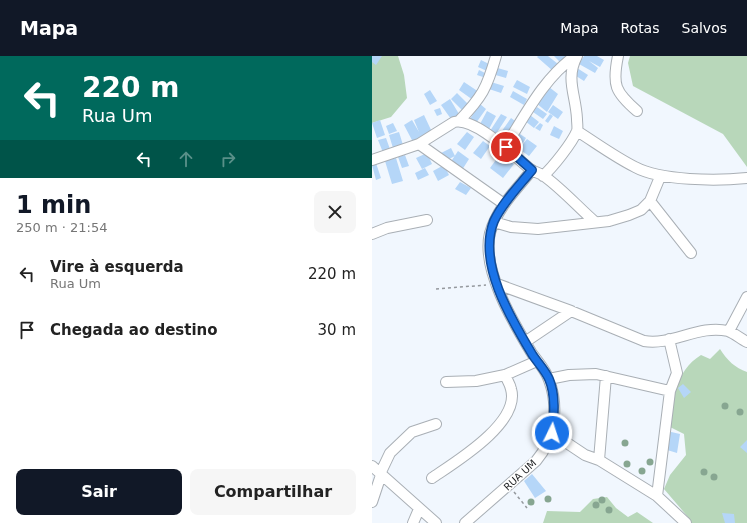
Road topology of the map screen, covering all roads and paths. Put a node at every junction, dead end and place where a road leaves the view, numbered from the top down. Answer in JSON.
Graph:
{"nodes":[{"id":1,"x":496,"y":56,"type":"edge"},
{"id":2,"x":576,"y":56,"type":"edge"},
{"id":3,"x":618,"y":56,"type":"edge"},
{"id":4,"x":637,"y":111,"type":"dead end"},
{"id":5,"x":459,"y":121,"type":"junction"},
{"id":6,"x":578,"y":131,"type":"junction"},
{"id":7,"x":419,"y":144,"type":"junction"},
{"id":8,"x":506,"y":147,"type":"junction"},
{"id":9,"x":372,"y":160,"type":"edge"},
{"id":10,"x":532,"y":170,"type":"junction"},
{"id":11,"x":543,"y":176,"type":"junction"},
{"id":12,"x":660,"y":177,"type":"junction"},
{"id":13,"x":747,"y":178,"type":"edge"},
{"id":14,"x":650,"y":201,"type":"junction"},
{"id":15,"x":504,"y":204,"type":"junction"},
{"id":16,"x":427,"y":220,"type":"dead end"},
{"id":17,"x":594,"y":221,"type":"junction"},
{"id":18,"x":494,"y":222,"type":"junction"},
{"id":19,"x":372,"y":234,"type":"edge"},
{"id":20,"x":691,"y":252,"type":"dead end"},
{"id":21,"x":497,"y":284,"type":"junction"},
{"id":22,"x":436,"y":290,"type":"dead end"},
{"id":23,"x":747,"y":297,"type":"edge"},
{"id":24,"x":571,"y":311,"type":"junction"},
{"id":25,"x":728,"y":331,"type":"junction"},
{"id":26,"x":669,"y":339,"type":"junction"},
{"id":27,"x":525,"y":342,"type":"junction"},
{"id":28,"x":747,"y":342,"type":"edge"},
{"id":29,"x":537,"y":361,"type":"junction"},
{"id":30,"x":505,"y":375,"type":"junction"},
{"id":31,"x":606,"y":376,"type":"junction"},
{"id":32,"x":549,"y":379,"type":"junction"},
{"id":33,"x":446,"y":382,"type":"dead end"},
{"id":34,"x":670,"y":392,"type":"junction"},
{"id":35,"x":436,"y":424,"type":"dead end"},
{"id":36,"x":552,"y":433,"type":"junction"},
{"id":37,"x":599,"y":460,"type":"junction"},
{"id":38,"x":372,"y":466,"type":"edge"},
{"id":39,"x":381,"y":474,"type":"junction"},
{"id":40,"x":432,"y":478,"type":"dead end"},
{"id":41,"x":508,"y":486,"type":"junction"},
{"id":42,"x":657,"y":496,"type":"junction"},
{"id":43,"x":372,"y":502,"type":"edge"},
{"id":44,"x":527,"y":508,"type":"dead end"},
{"id":45,"x":419,"y":509,"type":"junction"},
{"id":46,"x":413,"y":523,"type":"edge"},
{"id":47,"x":436,"y":523,"type":"edge"},
{"id":48,"x":465,"y":523,"type":"edge"},
{"id":49,"x":686,"y":523,"type":"edge"}],
"edges":[{"from":1,"to":5,"type":"street"},
{"from":2,"to":6,"type":"street"},
{"from":2,"to":8,"type":"street"},
{"from":3,"to":4,"type":"street"},
{"from":5,"to":7,"type":"street"},
{"from":5,"to":8,"type":"street"},
{"from":6,"to":11,"type":"street"},
{"from":6,"to":12,"type":"street"},
{"from":7,"to":9,"type":"street"},
{"from":7,"to":15,"type":"street"},
{"from":8,"to":10,"type":"street"},
{"from":10,"to":11,"type":"street"},
{"from":10,"to":15,"type":"street","name":"RUA UM"},
{"from":11,"to":17,"type":"street"},
{"from":12,"to":13,"type":"street"},
{"from":12,"to":14,"type":"street"},
{"from":14,"to":17,"type":"street"},
{"from":14,"to":20,"type":"street"},
{"from":15,"to":18,"type":"street","name":"RUA UM"},
{"from":16,"to":19,"type":"street"},
{"from":17,"to":18,"type":"street"},
{"from":18,"to":21,"type":"street","name":"RUA UM"},
{"from":21,"to":22,"type":"path"},
{"from":21,"to":24,"type":"street"},
{"from":21,"to":27,"type":"street","name":"RUA UM"},
{"from":23,"to":25,"type":"street"},
{"from":24,"to":26,"type":"street"},
{"from":24,"to":27,"type":"street"},
{"from":25,"to":26,"type":"street"},
{"from":25,"to":28,"type":"street"},
{"from":26,"to":34,"type":"street"},
{"from":27,"to":29,"type":"street","name":"RUA UM"},
{"from":29,"to":30,"type":"street"},
{"from":29,"to":32,"type":"street","name":"RUA UM"},
{"from":30,"to":33,"type":"street"},
{"from":30,"to":40,"type":"street"},
{"from":31,"to":32,"type":"street"},
{"from":31,"to":34,"type":"street"},
{"from":31,"to":37,"type":"street"},
{"from":32,"to":36,"type":"street","name":"RUA UM"},
{"from":34,"to":42,"type":"street"},
{"from":35,"to":39,"type":"street"},
{"from":36,"to":37,"type":"street"},
{"from":36,"to":41,"type":"street","name":"RUA UM"},
{"from":37,"to":42,"type":"street"},
{"from":38,"to":39,"type":"street"},
{"from":39,"to":43,"type":"street"},
{"from":39,"to":45,"type":"street"},
{"from":41,"to":44,"type":"path"},
{"from":41,"to":48,"type":"street","name":"RUA UM"},
{"from":42,"to":49,"type":"street"},
{"from":45,"to":46,"type":"street"},
{"from":45,"to":47,"type":"street"}]}
